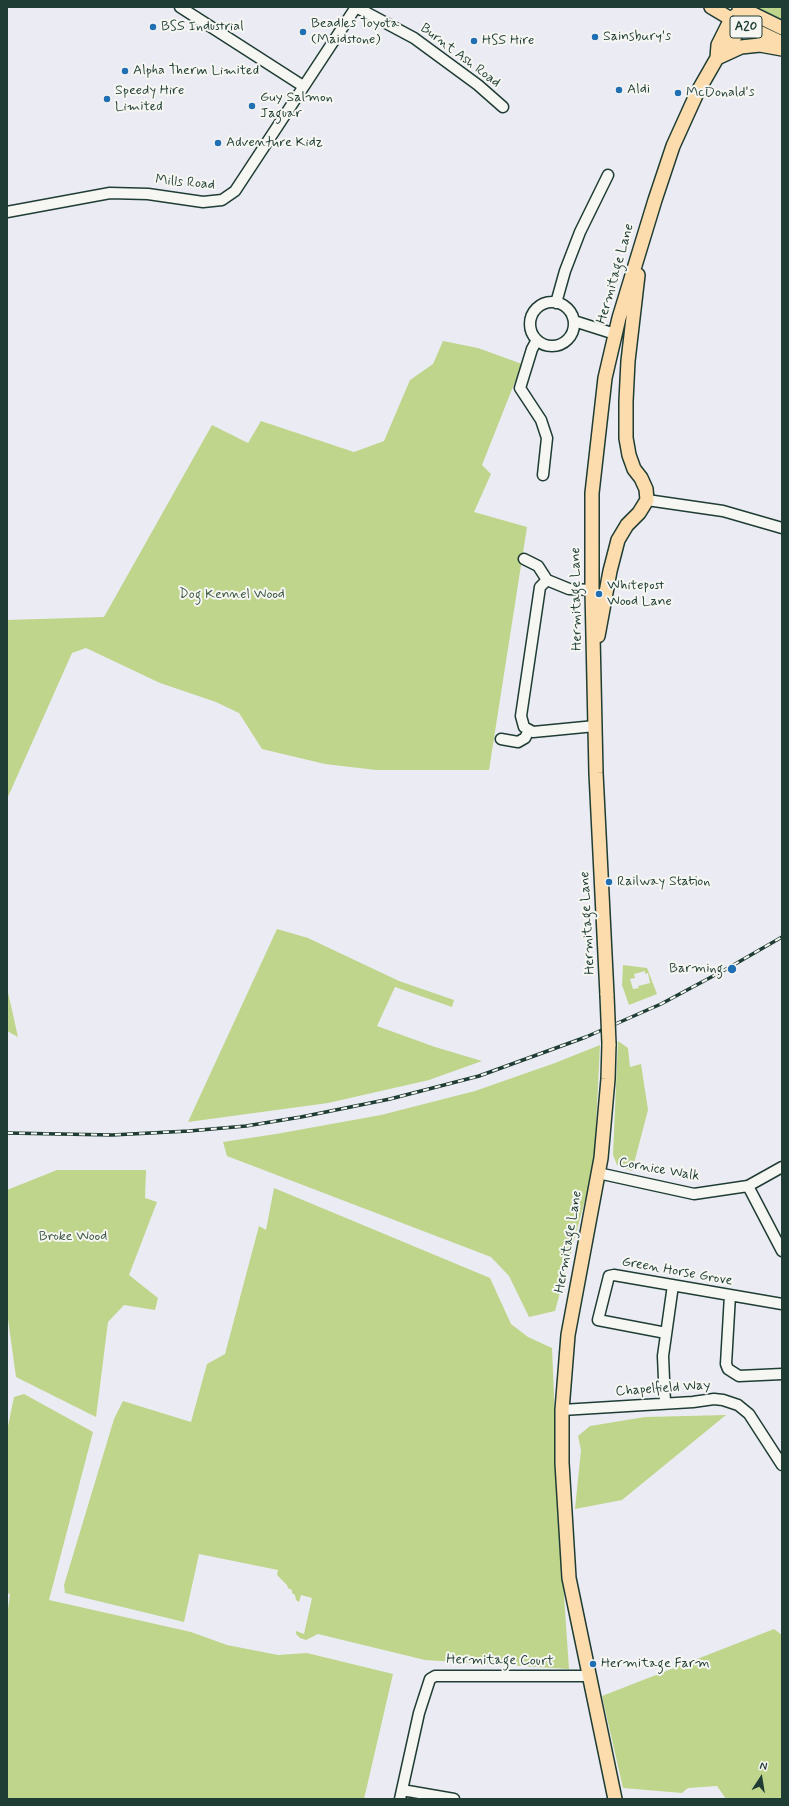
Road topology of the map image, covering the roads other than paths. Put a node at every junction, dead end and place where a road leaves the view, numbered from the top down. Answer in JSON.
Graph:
{"nodes":[{"id":1,"x":180,"y":7,"type":"edge"},
{"id":2,"x":356,"y":7,"type":"edge"},
{"id":3,"x":711,"y":7,"type":"edge"},
{"id":4,"x":742,"y":8,"type":"edge"},
{"id":5,"x":736,"y":22,"type":"junction"},
{"id":6,"x":782,"y":28,"type":"edge"},
{"id":7,"x":782,"y":43,"type":"edge"},
{"id":8,"x":782,"y":49,"type":"edge"},
{"id":9,"x":721,"y":56,"type":"junction"},
{"id":10,"x":303,"y":86,"type":"junction"},
{"id":11,"x":504,"y":107,"type":"dead end"},
{"id":12,"x":608,"y":175,"type":"dead end"},
{"id":13,"x":7,"y":212,"type":"edge"},
{"id":14,"x":641,"y":245,"type":"junction"},
{"id":15,"x":556,"y":303,"type":"junction"},
{"id":16,"x":574,"y":321,"type":"junction"},
{"id":17,"x":615,"y":334,"type":"junction"},
{"id":18,"x":537,"y":340,"type":"junction"},
{"id":19,"x":543,"y":475,"type":"dead end"},
{"id":20,"x":646,"y":500,"type":"junction"},
{"id":21,"x":782,"y":528,"type":"edge"},
{"id":22,"x":524,"y":559,"type":"dead end"},
{"id":23,"x":547,"y":580,"type":"junction"},
{"id":24,"x":592,"y":590,"type":"junction"},
{"id":25,"x":593,"y":667,"type":"junction"},
{"id":26,"x":595,"y":726,"type":"junction"},
{"id":27,"x":529,"y":730,"type":"junction"},
{"id":28,"x":501,"y":739,"type":"dead end"},
{"id":29,"x":782,"y":1167,"type":"edge"},
{"id":30,"x":598,"y":1173,"type":"junction"},
{"id":31,"x":748,"y":1186,"type":"junction"},
{"id":32,"x":782,"y":1251,"type":"edge"},
{"id":33,"x":673,"y":1285,"type":"junction"},
{"id":34,"x":730,"y":1295,"type":"junction"},
{"id":35,"x":782,"y":1304,"type":"edge"},
{"id":36,"x":666,"y":1333,"type":"junction"},
{"id":37,"x":782,"y":1374,"type":"edge"},
{"id":38,"x":665,"y":1403,"type":"junction"},
{"id":39,"x":562,"y":1410,"type":"junction"},
{"id":40,"x":782,"y":1465,"type":"edge"},
{"id":41,"x":589,"y":1676,"type":"junction"},
{"id":42,"x":401,"y":1795,"type":"edge"},
{"id":43,"x":454,"y":1799,"type":"edge"},
{"id":44,"x":615,"y":1799,"type":"edge"}],
"edges":[{"from":1,"to":10,"type":"street"},
{"from":2,"to":10,"type":"street","name":"Mills Road"},
{"from":2,"to":11,"type":"street","name":"Burnt Ash Road"},
{"from":3,"to":5,"type":"main road","number":"A20"},
{"from":4,"to":5,"type":"main road","name":"Hermitage Lane"},
{"from":4,"to":6,"type":"main road","number":"A20"},
{"from":5,"to":7,"type":"main road","number":"A20"},
{"from":5,"to":9,"type":"main road","name":"Hermitage Lane"},
{"from":8,"to":9,"type":"main road"},
{"from":9,"to":14,"type":"main road","name":"Hermitage Lane"},
{"from":10,"to":13,"type":"street","name":"Mills Road"},
{"from":12,"to":15,"type":"street"},
{"from":14,"to":17,"type":"main road","name":"Hermitage Lane"},
{"from":14,"to":20,"type":"main road"},
{"from":15,"to":16,"type":"street"},
{"from":15,"to":18,"type":"street"},
{"from":16,"to":17,"type":"street"},
{"from":16,"to":18,"type":"street"},
{"from":17,"to":24,"type":"main road","name":"Hermitage Lane"},
{"from":18,"to":19,"type":"street"},
{"from":20,"to":21,"type":"street"},
{"from":20,"to":25,"type":"main road"},
{"from":22,"to":23,"type":"street"},
{"from":23,"to":24,"type":"street"},
{"from":23,"to":27,"type":"street"},
{"from":24,"to":25,"type":"main road","name":"Hermitage Lane"},
{"from":25,"to":26,"type":"main road","name":"Hermitage Lane"},
{"from":26,"to":27,"type":"street"},
{"from":26,"to":30,"type":"main road","name":"Hermitage Lane","bridge":true},
{"from":27,"to":28,"type":"street"},
{"from":29,"to":31,"type":"street","name":"Cornice Walk"},
{"from":30,"to":31,"type":"street","name":"Cornice Walk"},
{"from":30,"to":39,"type":"main road","name":"Hermitage Lane"},
{"from":31,"to":32,"type":"street"},
{"from":33,"to":34,"type":"street","name":"Green Horse Grove"},
{"from":33,"to":36,"type":"street"},
{"from":33,"to":36,"type":"street","name":"Green Horse Grove"},
{"from":34,"to":35,"type":"street","name":"Green Horse Grove"},
{"from":34,"to":37,"type":"street"},
{"from":36,"to":38,"type":"street"},
{"from":38,"to":39,"type":"street","name":"Chapelfield Way"},
{"from":38,"to":40,"type":"street","name":"Chapelfield Way"},
{"from":39,"to":41,"type":"main road","name":"Hermitage Lane"},
{"from":41,"to":42,"type":"street","name":"Hermitage Court"},
{"from":41,"to":44,"type":"main road","name":"Hermitage Lane"},
{"from":42,"to":43,"type":"street","name":"Hermitage Court"}]}
